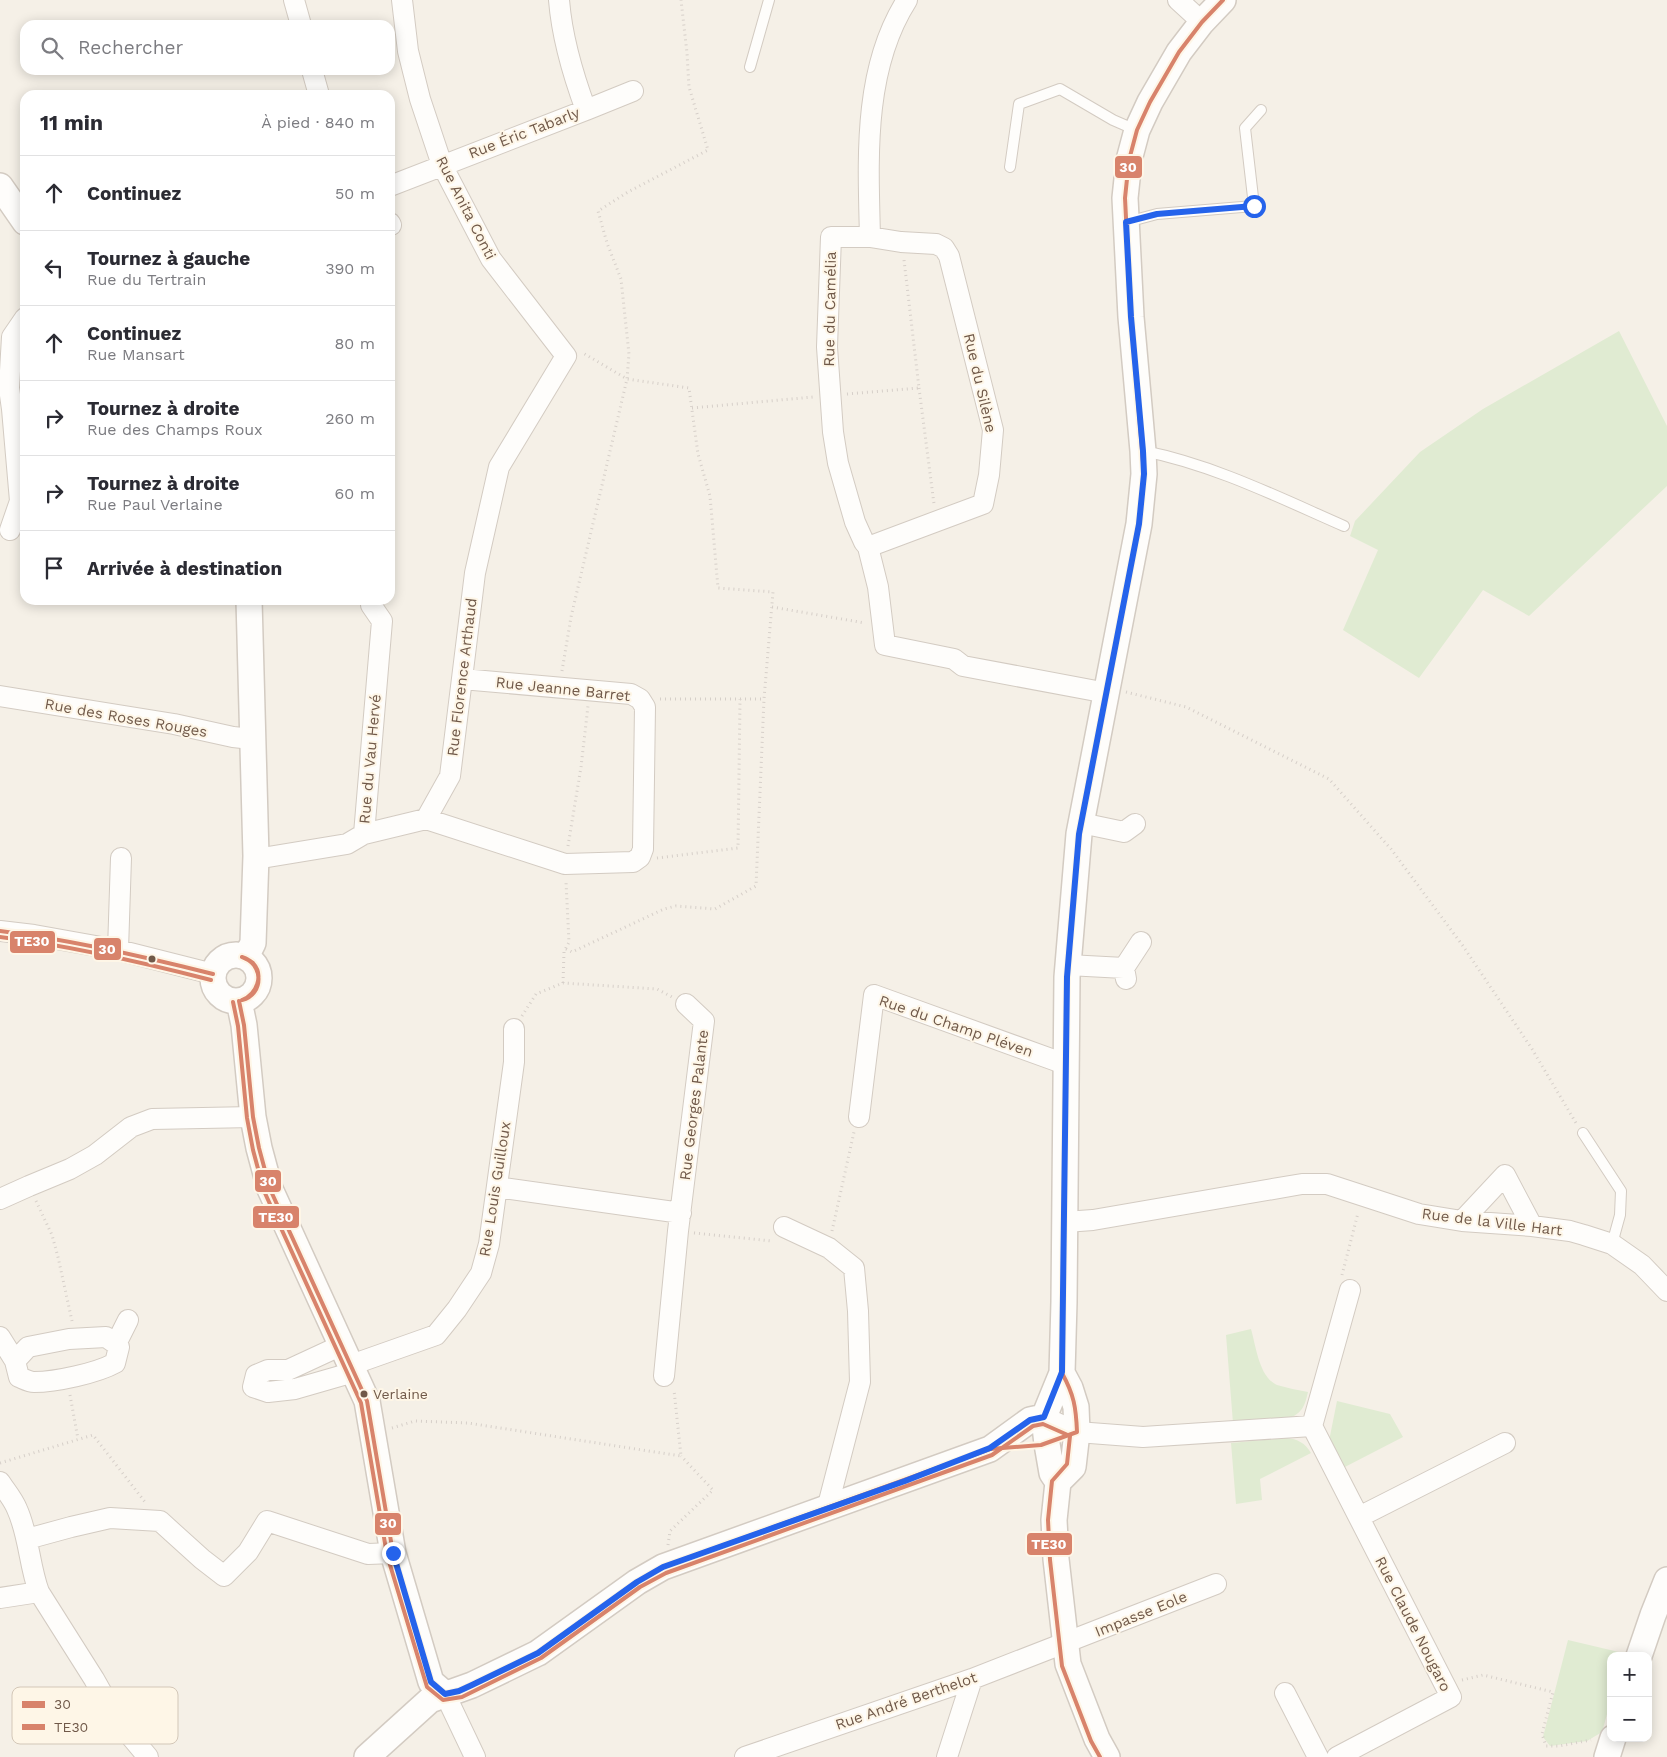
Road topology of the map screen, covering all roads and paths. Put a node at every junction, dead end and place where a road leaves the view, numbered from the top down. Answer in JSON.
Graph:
{"nodes":[{"id":1,"x":294,"y":0,"type":"edge"},
{"id":2,"x":402,"y":0,"type":"edge"},
{"id":3,"x":559,"y":0,"type":"edge"},
{"id":4,"x":681,"y":0,"type":"edge"},
{"id":5,"x":769,"y":0,"type":"edge"},
{"id":6,"x":907,"y":0,"type":"edge"},
{"id":7,"x":1178,"y":0,"type":"edge"},
{"id":8,"x":1223,"y":0,"type":"edge"},
{"id":9,"x":299,"y":20,"type":"edge"},
{"id":10,"x":1202,"y":22,"type":"junction"},
{"id":11,"x":750,"y":67,"type":"dead end"},
{"id":12,"x":313,"y":75,"type":"edge"},
{"id":13,"x":318,"y":90,"type":"edge"},
{"id":14,"x":633,"y":91,"type":"dead end"},
{"id":15,"x":586,"y":110,"type":"junction"},
{"id":16,"x":1262,"y":110,"type":"dead end"},
{"id":17,"x":1137,"y":130,"type":"junction"},
{"id":18,"x":442,"y":165,"type":"junction"},
{"id":19,"x":1010,"y":168,"type":"dead end"},
{"id":20,"x":395,"y":184,"type":"edge"},
{"id":21,"x":0,"y":186,"type":"edge"},
{"id":22,"x":20,"y":215,"type":"edge"},
{"id":23,"x":1126,"y":222,"type":"junction"},
{"id":24,"x":870,"y":237,"type":"junction"},
{"id":25,"x":20,"y":325,"type":"edge"},
{"id":26,"x":566,"y":356,"type":"junction"},
{"id":27,"x":627,"y":379,"type":"junction"},
{"id":28,"x":919,"y":388,"type":"dead end"},
{"id":29,"x":4,"y":389,"type":"edge"},
{"id":30,"x":1143,"y":451,"type":"junction"},
{"id":31,"x":938,"y":522,"type":"junction"},
{"id":32,"x":1344,"y":526,"type":"dead end"},
{"id":33,"x":10,"y":530,"type":"dead end"},
{"id":34,"x":868,"y":547,"type":"junction"},
{"id":35,"x":249,"y":605,"type":"edge"},
{"id":36,"x":372,"y":605,"type":"dead end"},
{"id":37,"x":772,"y":607,"type":"junction"},
{"id":38,"x":883,"y":626,"type":"junction"},
{"id":39,"x":462,"y":679,"type":"junction"},
{"id":40,"x":559,"y":688,"type":"junction"},
{"id":41,"x":590,"y":690,"type":"junction"},
{"id":42,"x":1108,"y":691,"type":"junction"},
{"id":43,"x":0,"y":696,"type":"edge"},
{"id":44,"x":640,"y":699,"type":"junction"},
{"id":45,"x":740,"y":699,"type":"junction"},
{"id":46,"x":764,"y":699,"type":"junction"},
{"id":47,"x":252,"y":739,"type":"junction"},
{"id":48,"x":426,"y":820,"type":"junction"},
{"id":49,"x":1081,"y":823,"type":"junction"},
{"id":50,"x":1130,"y":832,"type":"dead end"},
{"id":51,"x":364,"y":834,"type":"junction"},
{"id":52,"x":256,"y":856,"type":"junction"},
{"id":53,"x":640,"y":857,"type":"junction"},
{"id":54,"x":121,"y":858,"type":"dead end"},
{"id":55,"x":565,"y":864,"type":"junction"},
{"id":56,"x":0,"y":931,"type":"edge"},
{"id":57,"x":1141,"y":942,"type":"dead end"},
{"id":58,"x":566,"y":949,"type":"junction"},
{"id":59,"x":118,"y":950,"type":"junction"},
{"id":60,"x":246,"y":957,"type":"junction"},
{"id":61,"x":1068,"y":965,"type":"junction"},
{"id":62,"x":212,"y":974,"type":"junction"},
{"id":63,"x":563,"y":983,"type":"junction"},
{"id":64,"x":240,"y":1001,"type":"junction"},
{"id":65,"x":686,"y":1004,"type":"joint"},
{"id":66,"x":514,"y":1029,"type":"joint"},
{"id":67,"x":1065,"y":1064,"type":"junction"},
{"id":68,"x":253,"y":1117,"type":"junction"},
{"id":69,"x":859,"y":1117,"type":"joint"},
{"id":70,"x":1583,"y":1133,"type":"joint"},
{"id":71,"x":29,"y":1186,"type":"junction"},
{"id":72,"x":497,"y":1187,"type":"junction"},
{"id":73,"x":1362,"y":1195,"type":"junction"},
{"id":74,"x":0,"y":1200,"type":"edge"},
{"id":75,"x":1462,"y":1221,"type":"junction"},
{"id":76,"x":679,"y":1222,"type":"junction"},
{"id":77,"x":1065,"y":1222,"type":"junction"},
{"id":78,"x":1532,"y":1226,"type":"junction"},
{"id":79,"x":779,"y":1234,"type":"joint"},
{"id":80,"x":1612,"y":1244,"type":"junction"},
{"id":81,"x":829,"y":1248,"type":"junction"},
{"id":82,"x":1350,"y":1290,"type":"joint"},
{"id":83,"x":1667,"y":1291,"type":"edge"},
{"id":84,"x":128,"y":1320,"type":"dead end"},
{"id":85,"x":0,"y":1337,"type":"edge"},
{"id":86,"x":76,"y":1339,"type":"junction"},
{"id":87,"x":116,"y":1344,"type":"junction"},
{"id":88,"x":14,"y":1361,"type":"junction"},
{"id":89,"x":349,"y":1361,"type":"junction"},
{"id":90,"x":1062,"y":1372,"type":"junction"},
{"id":91,"x":664,"y":1376,"type":"joint"},
{"id":92,"x":67,"y":1377,"type":"junction"},
{"id":93,"x":1044,"y":1417,"type":"junction"},
{"id":94,"x":1312,"y":1426,"type":"junction"},
{"id":95,"x":1077,"y":1432,"type":"junction"},
{"id":96,"x":372,"y":1433,"type":"junction"},
{"id":97,"x":78,"y":1439,"type":"junction"},
{"id":98,"x":1047,"y":1444,"type":"junction"},
{"id":99,"x":1505,"y":1444,"type":"dead end"},
{"id":100,"x":990,"y":1448,"type":"junction"},
{"id":101,"x":680,"y":1456,"type":"junction"},
{"id":102,"x":0,"y":1463,"type":"edge"},
{"id":103,"x":0,"y":1482,"type":"edge"},
{"id":104,"x":1058,"y":1482,"type":"junction"},
{"id":105,"x":827,"y":1509,"type":"junction"},
{"id":106,"x":1359,"y":1517,"type":"junction"},
{"id":107,"x":160,"y":1522,"type":"junction"},
{"id":108,"x":27,"y":1539,"type":"junction"},
{"id":109,"x":393,"y":1553,"type":"junction"},
{"id":110,"x":663,"y":1567,"type":"junction"},
{"id":111,"x":1667,"y":1580,"type":"edge"},
{"id":112,"x":1216,"y":1584,"type":"dead end"},
{"id":113,"x":39,"y":1592,"type":"junction"},
{"id":114,"x":0,"y":1598,"type":"edge"},
{"id":115,"x":1065,"y":1644,"type":"junction"},
{"id":116,"x":1640,"y":1652,"type":"edge"},
{"id":117,"x":972,"y":1679,"type":"junction"},
{"id":118,"x":1445,"y":1685,"type":"junction"},
{"id":119,"x":98,"y":1687,"type":"edge"},
{"id":120,"x":1285,"y":1693,"type":"dead end"},
{"id":121,"x":445,"y":1694,"type":"junction"},
{"id":122,"x":137,"y":1744,"type":"edge"},
{"id":123,"x":1605,"y":1745,"type":"edge"},
{"id":124,"x":148,"y":1757,"type":"edge"},
{"id":125,"x":367,"y":1757,"type":"edge"},
{"id":126,"x":475,"y":1757,"type":"edge"},
{"id":127,"x":745,"y":1757,"type":"edge"},
{"id":128,"x":947,"y":1757,"type":"edge"},
{"id":129,"x":1107,"y":1757,"type":"edge"},
{"id":130,"x":1318,"y":1757,"type":"edge"},
{"id":131,"x":1337,"y":1757,"type":"edge"}],
"edges":[{"from":1,"to":9,"type":"street"},
{"from":2,"to":18,"type":"street","name":"Rue Anita Conti"},
{"from":3,"to":15,"type":"street","name":"Rue Éric Tabarly"},
{"from":4,"to":27,"type":"path"},
{"from":5,"to":11,"type":"lane"},
{"from":6,"to":24,"type":"street"},
{"from":7,"to":10,"type":"street"},
{"from":8,"to":10,"type":"street"},
{"from":10,"to":17,"type":"street"},
{"from":12,"to":13,"type":"street"},
{"from":14,"to":15,"type":"street"},
{"from":15,"to":18,"type":"street","name":"Rue Éric Tabarly"},
{"from":16,"to":23,"type":"lane"},
{"from":17,"to":19,"type":"lane"},
{"from":17,"to":23,"type":"street"},
{"from":18,"to":20,"type":"street","name":"Rue Éric Tabarly"},
{"from":18,"to":26,"type":"street","name":"Rue Anita Conti"},
{"from":21,"to":22,"type":"street"},
{"from":23,"to":30,"type":"street"},
{"from":24,"to":31,"type":"street","name":"Rue du Silène"},
{"from":24,"to":34,"type":"street","name":"Rue du Camélia"},
{"from":25,"to":29,"type":"street"},
{"from":26,"to":27,"type":"path"},
{"from":26,"to":39,"type":"street","name":"Rue Florence Arthaud"},
{"from":27,"to":37,"type":"path"},
{"from":27,"to":40,"type":"path"},
{"from":28,"to":31,"type":"path"},
{"from":29,"to":33,"type":"street"},
{"from":30,"to":32,"type":"lane"},
{"from":30,"to":42,"type":"street"},
{"from":31,"to":34,"type":"street","name":"Rue du Silène"},
{"from":34,"to":38,"type":"street","name":"Rue du Camélia"},
{"from":35,"to":47,"type":"street"},
{"from":36,"to":51,"type":"street","name":"Rue du Vau Hervé"},
{"from":37,"to":38,"type":"path"},
{"from":37,"to":46,"type":"path"},
{"from":38,"to":42,"type":"street","name":"Rue du Camélia"},
{"from":39,"to":40,"type":"street","name":"Rue Jeanne Barret"},
{"from":39,"to":48,"type":"street","name":"Rue Florence Arthaud"},
{"from":40,"to":41,"type":"street","name":"Rue Jeanne Barret"},
{"from":41,"to":44,"type":"street","name":"Rue Jeanne Barret"},
{"from":41,"to":55,"type":"path"},
{"from":42,"to":49,"type":"street"},
{"from":42,"to":70,"type":"path"},
{"from":43,"to":47,"type":"street","name":"Rue des Roses Rouges"},
{"from":44,"to":45,"type":"path"},
{"from":44,"to":53,"type":"street","name":"Rue Jeanne Barret"},
{"from":45,"to":46,"type":"path"},
{"from":45,"to":53,"type":"path"},
{"from":46,"to":58,"type":"path"},
{"from":47,"to":52,"type":"street"},
{"from":48,"to":51,"type":"street"},
{"from":48,"to":55,"type":"street"},
{"from":49,"to":50,"type":"street"},
{"from":49,"to":61,"type":"street"},
{"from":51,"to":52,"type":"street","name":"Rue du Vau Hervé"},
{"from":52,"to":60,"type":"street"},
{"from":53,"to":55,"type":"street"},
{"from":54,"to":59,"type":"street"},
{"from":55,"to":58,"type":"path"},
{"from":56,"to":59,"type":"street"},
{"from":57,"to":61,"type":"street"},
{"from":58,"to":63,"type":"path"},
{"from":59,"to":62,"type":"street"},
{"from":60,"to":62,"type":"street"},
{"from":60,"to":64,"type":"street"},
{"from":61,"to":67,"type":"street"},
{"from":62,"to":64,"type":"street"},
{"from":63,"to":65,"type":"path"},
{"from":63,"to":66,"type":"path"},
{"from":64,"to":68,"type":"street"},
{"from":65,"to":76,"type":"street","name":"Rue Georges Palante"},
{"from":66,"to":72,"type":"street","name":"Rue Louis Guilloux"},
{"from":67,"to":69,"type":"street","name":"Rue du Champ Pléven"},
{"from":67,"to":77,"type":"street"},
{"from":68,"to":71,"type":"street"},
{"from":68,"to":89,"type":"street"},
{"from":69,"to":81,"type":"path"},
{"from":70,"to":80,"type":"lane"},
{"from":71,"to":74,"type":"street"},
{"from":71,"to":86,"type":"path"},
{"from":72,"to":76,"type":"street"},
{"from":72,"to":89,"type":"street","name":"Rue Louis Guilloux"},
{"from":73,"to":75,"type":"street","name":"Rue de la Ville Hart"},
{"from":73,"to":77,"type":"street","name":"Rue de la Ville Hart"},
{"from":73,"to":82,"type":"path"},
{"from":75,"to":78,"type":"street","name":"Rue de la Ville Hart"},
{"from":75,"to":78,"type":"street"},
{"from":76,"to":79,"type":"path"},
{"from":76,"to":91,"type":"street","name":"Rue Georges Palante"},
{"from":77,"to":90,"type":"street"},
{"from":78,"to":80,"type":"street","name":"Rue de la Ville Hart"},
{"from":79,"to":81,"type":"street"},
{"from":80,"to":83,"type":"street","name":"Rue de la Ville Hart"},
{"from":81,"to":105,"type":"street"},
{"from":82,"to":94,"type":"street"},
{"from":84,"to":87,"type":"street"},
{"from":85,"to":88,"type":"street"},
{"from":86,"to":87,"type":"street"},
{"from":86,"to":88,"type":"street"},
{"from":87,"to":92,"type":"street"},
{"from":88,"to":92,"type":"street"},
{"from":89,"to":96,"type":"street"},
{"from":90,"to":93,"type":"street"},
{"from":90,"to":95,"type":"street"},
{"from":91,"to":101,"type":"path"},
{"from":92,"to":97,"type":"path"},
{"from":93,"to":95,"type":"street"},
{"from":93,"to":98,"type":"street"},
{"from":93,"to":100,"type":"street"},
{"from":94,"to":95,"type":"street"},
{"from":94,"to":106,"type":"street","name":"Rue Claude Nougaro"},
{"from":95,"to":98,"type":"street"},
{"from":95,"to":104,"type":"street"},
{"from":96,"to":101,"type":"path"},
{"from":96,"to":109,"type":"street"},
{"from":97,"to":102,"type":"path"},
{"from":97,"to":107,"type":"path"},
{"from":98,"to":100,"type":"street"},
{"from":98,"to":104,"type":"street"},
{"from":99,"to":106,"type":"street"},
{"from":100,"to":105,"type":"street"},
{"from":101,"to":110,"type":"path"},
{"from":103,"to":108,"type":"street"},
{"from":104,"to":115,"type":"street"},
{"from":105,"to":110,"type":"street"},
{"from":106,"to":118,"type":"street","name":"Rue Claude Nougaro"},
{"from":107,"to":108,"type":"street"},
{"from":107,"to":109,"type":"street"},
{"from":108,"to":113,"type":"street"},
{"from":109,"to":121,"type":"street"},
{"from":110,"to":121,"type":"street"},
{"from":111,"to":116,"type":"street"},
{"from":112,"to":115,"type":"street","name":"Impasse Eole"},
{"from":113,"to":114,"type":"street"},
{"from":113,"to":119,"type":"street"},
{"from":115,"to":117,"type":"street","name":"Rue André Berthelot"},
{"from":115,"to":129,"type":"street"},
{"from":117,"to":127,"type":"street","name":"Rue André Berthelot"},
{"from":117,"to":128,"type":"street"},
{"from":118,"to":123,"type":"path"},
{"from":118,"to":131,"type":"street","name":"Rue Claude Nougaro"},
{"from":120,"to":130,"type":"street"},
{"from":121,"to":125,"type":"street"},
{"from":121,"to":126,"type":"street"},
{"from":122,"to":124,"type":"street"}]}
